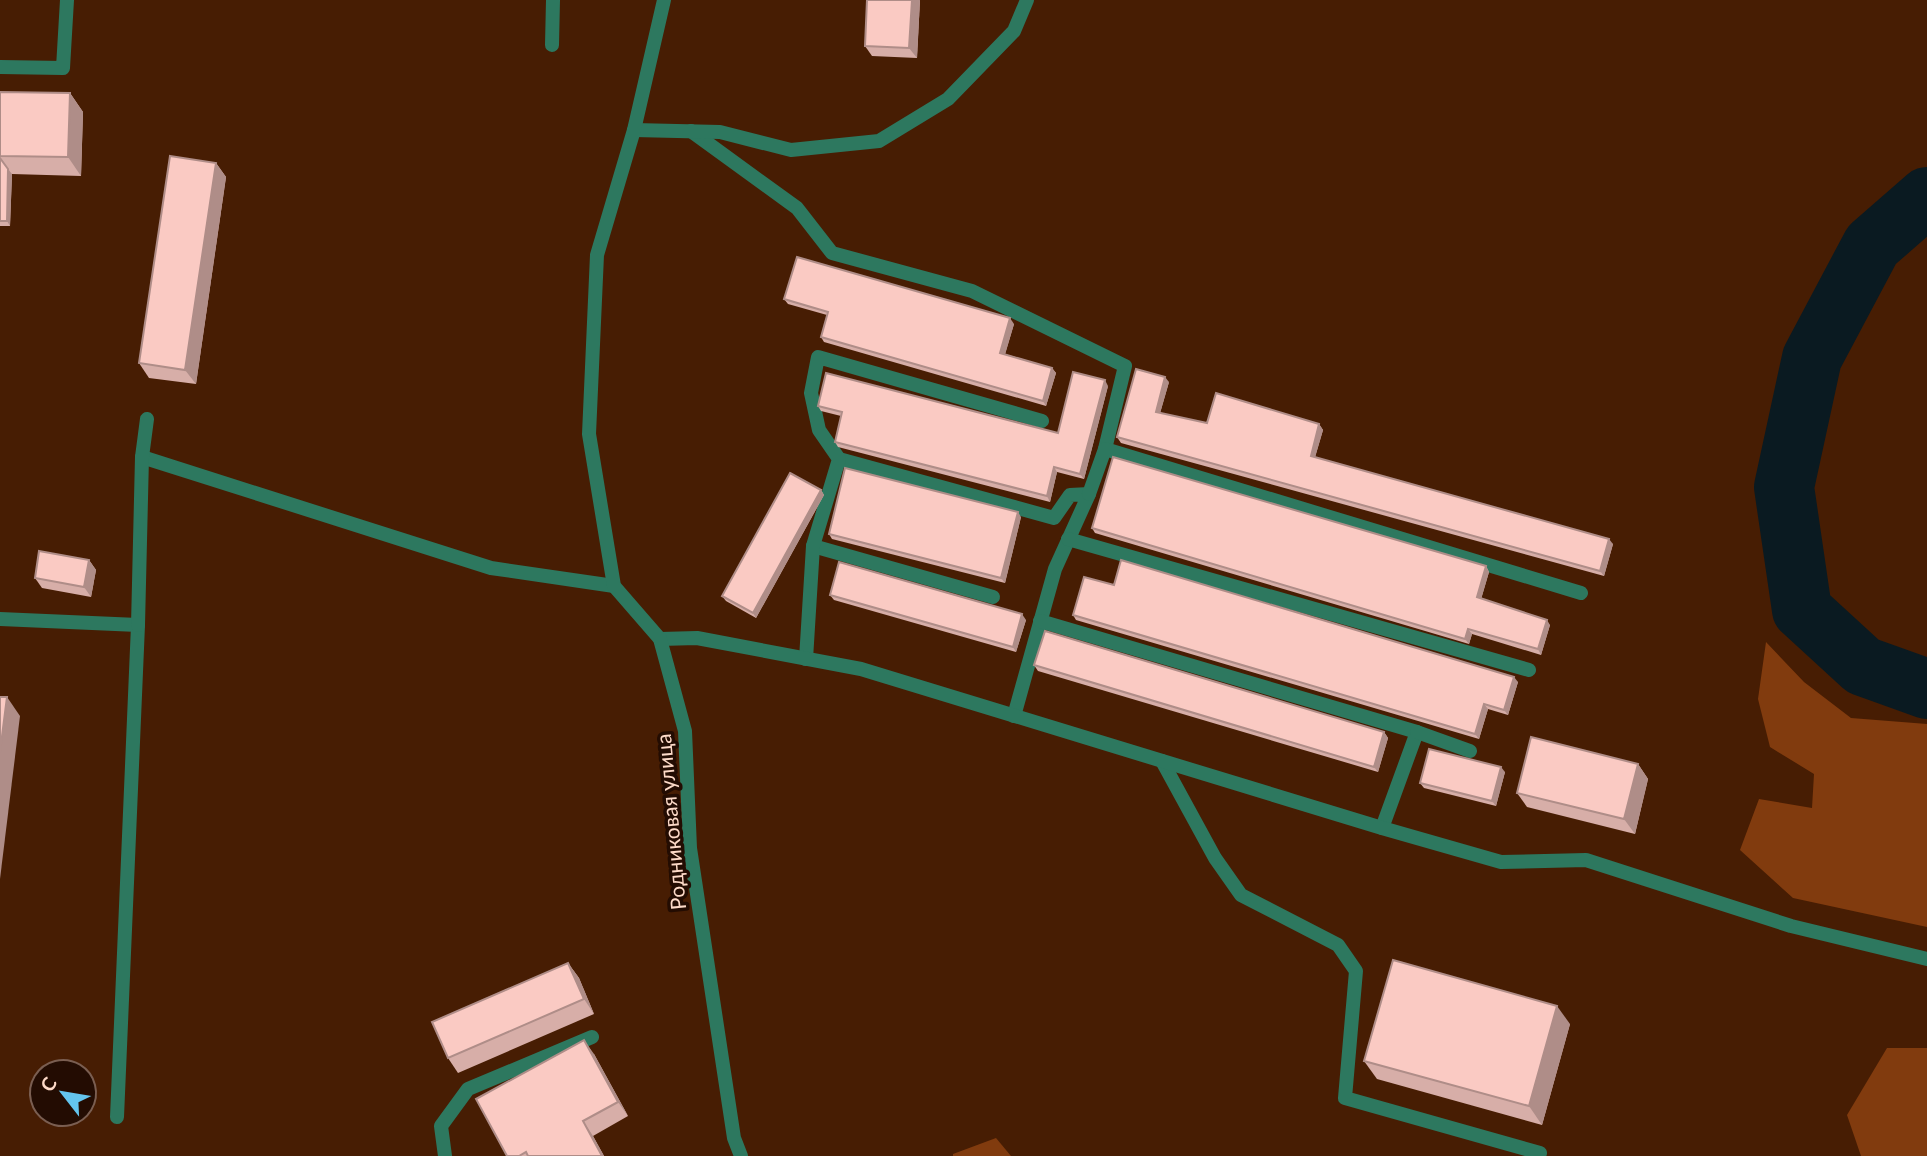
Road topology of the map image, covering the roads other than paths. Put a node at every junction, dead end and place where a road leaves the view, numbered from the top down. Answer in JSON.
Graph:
{"nodes":[{"id":1,"x":67,"y":0,"type":"edge"},
{"id":2,"x":553,"y":0,"type":"edge"},
{"id":3,"x":664,"y":0,"type":"edge"},
{"id":4,"x":1027,"y":0,"type":"edge"},
{"id":5,"x":552,"y":45,"type":"dead end"},
{"id":6,"x":0,"y":67,"type":"edge"},
{"id":7,"x":634,"y":130,"type":"junction"},
{"id":8,"x":691,"y":131,"type":"junction"},
{"id":9,"x":147,"y":419,"type":"dead end"},
{"id":10,"x":1042,"y":421,"type":"dead end"},
{"id":11,"x":1105,"y":449,"type":"junction"},
{"id":12,"x":142,"y":457,"type":"junction"},
{"id":13,"x":838,"y":459,"type":"junction"},
{"id":14,"x":1089,"y":494,"type":"junction"},
{"id":15,"x":1068,"y":539,"type":"junction"},
{"id":16,"x":813,"y":546,"type":"junction"},
{"id":17,"x":614,"y":586,"type":"junction"},
{"id":18,"x":1581,"y":593,"type":"dead end"},
{"id":19,"x":993,"y":597,"type":"dead end"},
{"id":20,"x":0,"y":620,"type":"edge"},
{"id":21,"x":1040,"y":621,"type":"junction"},
{"id":22,"x":138,"y":625,"type":"junction"},
{"id":23,"x":660,"y":639,"type":"junction"},
{"id":24,"x":806,"y":659,"type":"junction"},
{"id":25,"x":1529,"y":670,"type":"dead end"},
{"id":26,"x":1014,"y":716,"type":"junction"},
{"id":27,"x":1417,"y":732,"type":"junction"},
{"id":28,"x":1470,"y":751,"type":"dead end"},
{"id":29,"x":1162,"y":761,"type":"junction"},
{"id":30,"x":1382,"y":828,"type":"junction"},
{"id":31,"x":1927,"y":959,"type":"edge"},
{"id":32,"x":592,"y":1037,"type":"dead end"},
{"id":33,"x":117,"y":1117,"type":"dead end"},
{"id":34,"x":1540,"y":1153,"type":"dead end"},
{"id":35,"x":446,"y":1156,"type":"edge"},
{"id":36,"x":741,"y":1156,"type":"edge"}],
"edges":[{"from":1,"to":6,"type":"street"},
{"from":2,"to":5,"type":"street"},
{"from":3,"to":7,"type":"street"},
{"from":4,"to":8,"type":"street"},
{"from":7,"to":8,"type":"street"},
{"from":7,"to":17,"type":"street"},
{"from":8,"to":11,"type":"street"},
{"from":9,"to":12,"type":"street"},
{"from":10,"to":13,"type":"street"},
{"from":11,"to":14,"type":"street"},
{"from":11,"to":18,"type":"street"},
{"from":12,"to":17,"type":"street"},
{"from":12,"to":22,"type":"street"},
{"from":13,"to":14,"type":"street"},
{"from":13,"to":16,"type":"street"},
{"from":14,"to":15,"type":"street"},
{"from":15,"to":21,"type":"street"},
{"from":15,"to":25,"type":"street"},
{"from":16,"to":19,"type":"street"},
{"from":16,"to":24,"type":"street"},
{"from":17,"to":23,"type":"street","name":"Родниковая улица"},
{"from":20,"to":22,"type":"street"},
{"from":21,"to":26,"type":"street"},
{"from":21,"to":27,"type":"street"},
{"from":22,"to":33,"type":"street"},
{"from":23,"to":24,"type":"street"},
{"from":23,"to":36,"type":"street","name":"Родниковая улица"},
{"from":24,"to":26,"type":"street"},
{"from":26,"to":29,"type":"street"},
{"from":27,"to":28,"type":"street"},
{"from":27,"to":30,"type":"street"},
{"from":29,"to":30,"type":"street"},
{"from":29,"to":34,"type":"street"},
{"from":30,"to":31,"type":"street"},
{"from":32,"to":35,"type":"street"}]}
